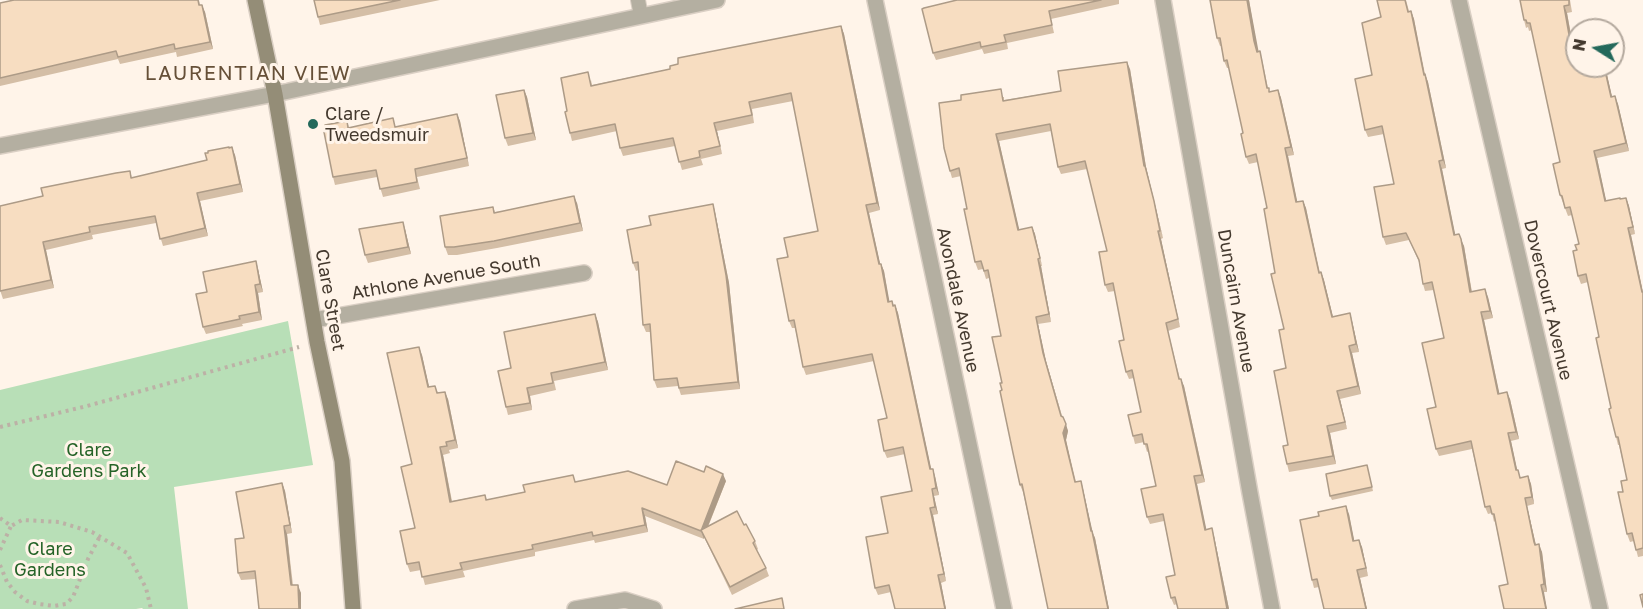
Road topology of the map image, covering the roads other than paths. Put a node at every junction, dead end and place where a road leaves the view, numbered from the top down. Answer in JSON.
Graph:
{"nodes":[{"id":1,"x":255,"y":0,"type":"edge"},
{"id":2,"x":638,"y":0,"type":"edge"},
{"id":3,"x":715,"y":0,"type":"edge"},
{"id":4,"x":875,"y":0,"type":"edge"},
{"id":5,"x":1162,"y":0,"type":"edge"},
{"id":6,"x":1459,"y":0,"type":"edge"},
{"id":7,"x":641,"y":16,"type":"junction"},
{"id":8,"x":275,"y":94,"type":"junction"},
{"id":9,"x":0,"y":146,"type":"edge"},
{"id":10,"x":584,"y":273,"type":"dead end"},
{"id":11,"x":314,"y":320,"type":"junction"},
{"id":12,"x":353,"y":609,"type":"edge"},
{"id":13,"x":575,"y":609,"type":"edge"},
{"id":14,"x":654,"y":609,"type":"edge"},
{"id":15,"x":1004,"y":609,"type":"edge"},
{"id":16,"x":1272,"y":609,"type":"edge"},
{"id":17,"x":1600,"y":609,"type":"edge"}],
"edges":[{"from":1,"to":8,"type":"street","name":"Clare Street"},
{"from":2,"to":7,"type":"lane"},
{"from":3,"to":7,"type":"street"},
{"from":4,"to":15,"type":"street","name":"Avondale Avenue"},
{"from":5,"to":16,"type":"street","name":"Duncairn Avenue"},
{"from":6,"to":17,"type":"street","name":"Dovercourt Avenue"},
{"from":7,"to":8,"type":"street"},
{"from":8,"to":9,"type":"street"},
{"from":8,"to":11,"type":"street","name":"Clare Street"},
{"from":10,"to":11,"type":"street","name":"Athlone Avenue South"},
{"from":11,"to":12,"type":"street","name":"Clare Street"},
{"from":13,"to":14,"type":"street"}]}
